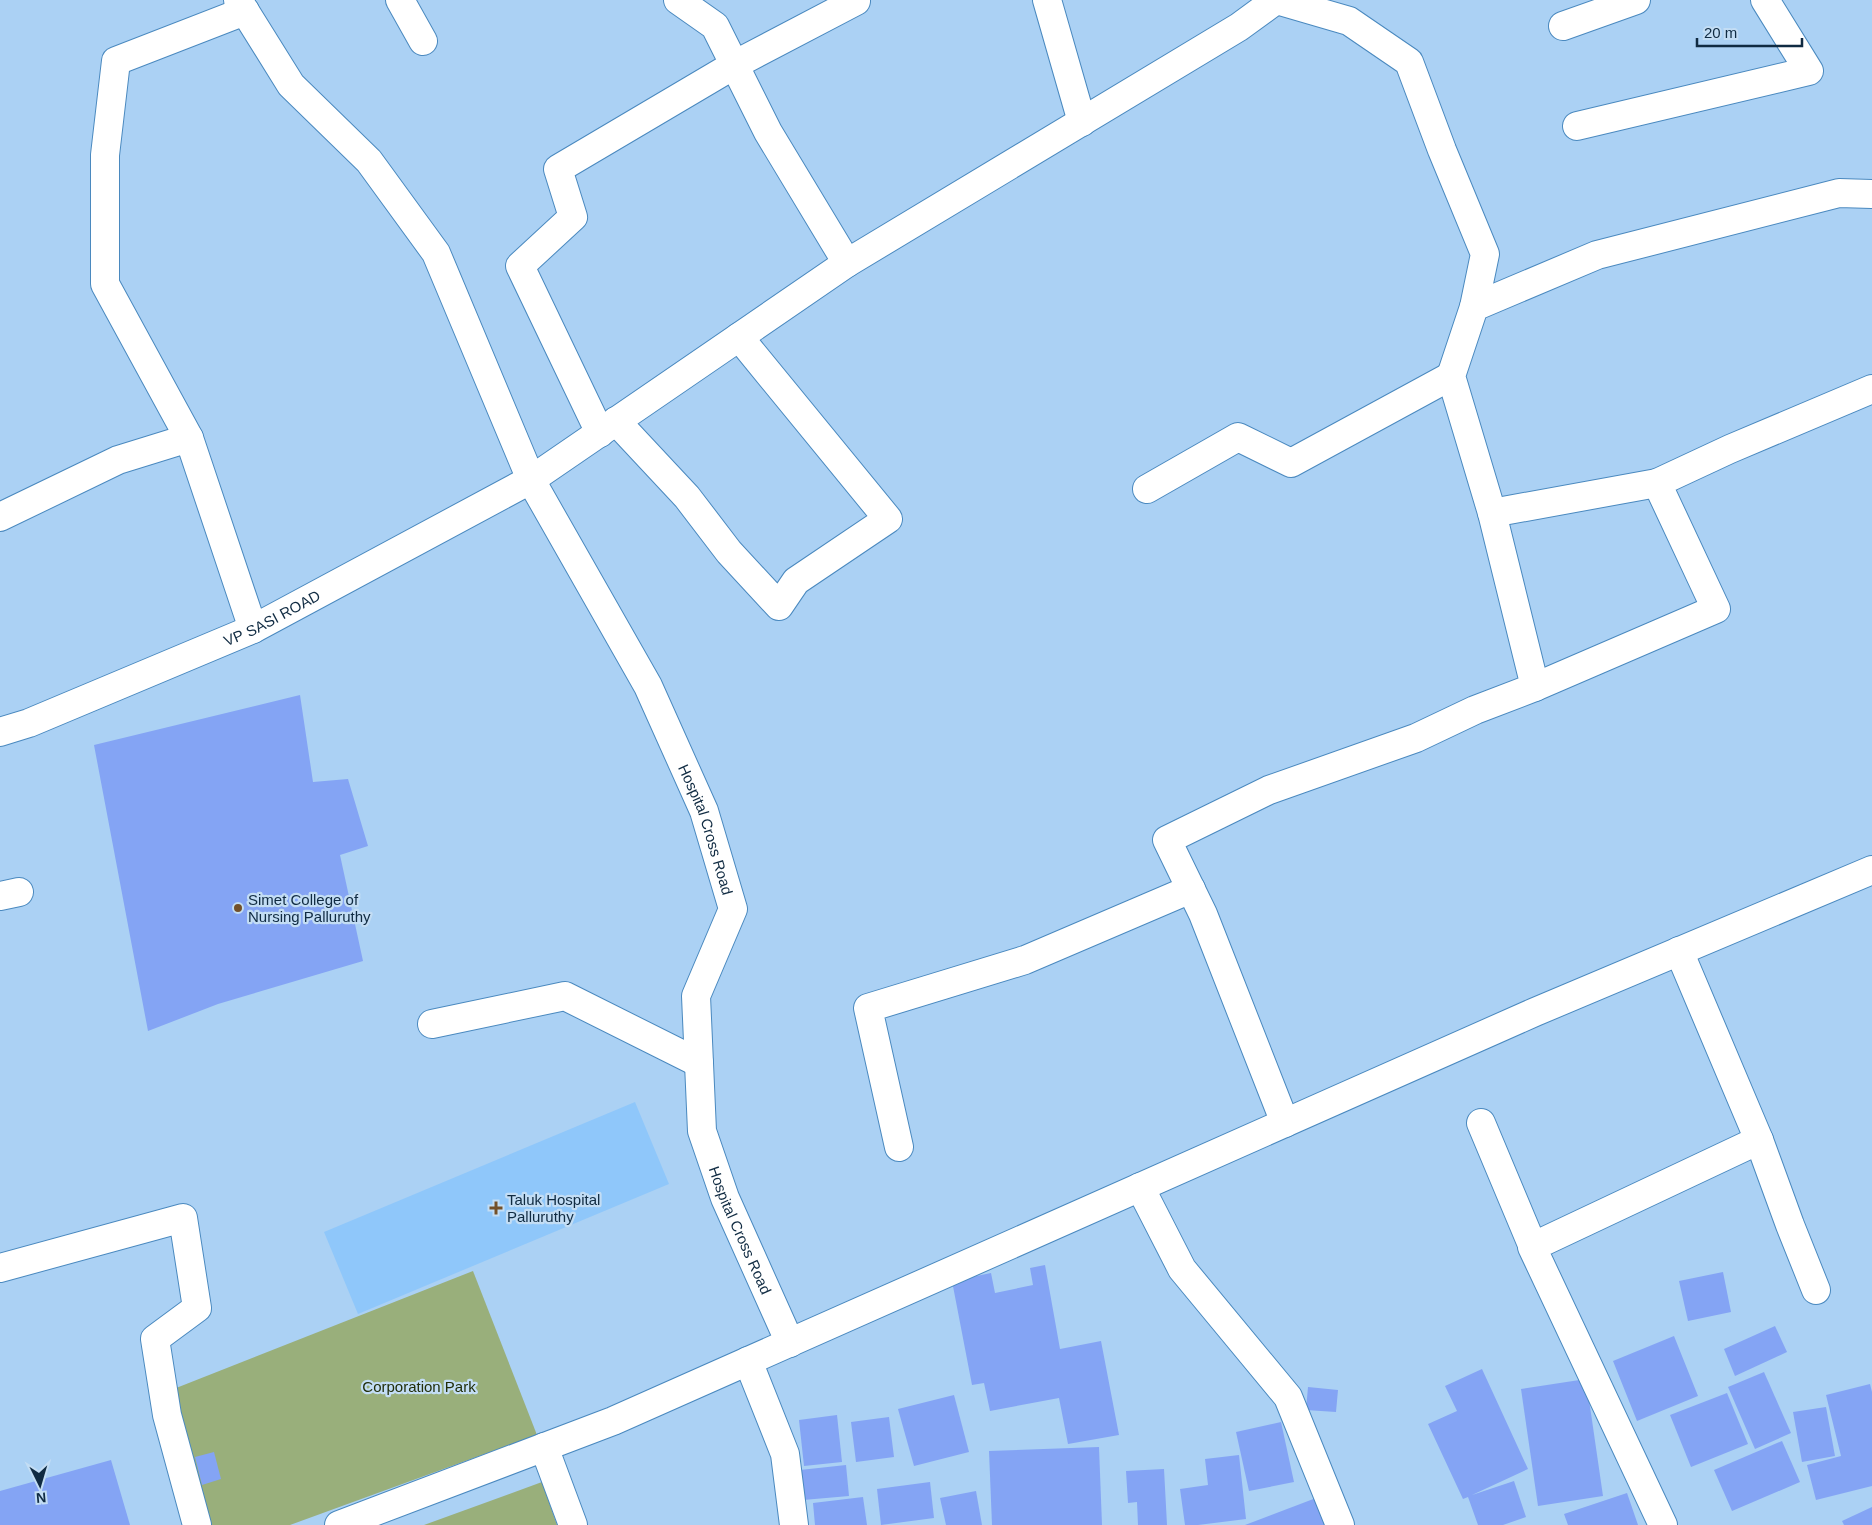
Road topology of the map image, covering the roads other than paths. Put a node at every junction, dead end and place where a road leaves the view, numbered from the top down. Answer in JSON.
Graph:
{"nodes":[{"id":1,"x":400,"y":0,"type":"edge"},
{"id":2,"x":678,"y":0,"type":"edge"},
{"id":3,"x":1048,"y":0,"type":"edge"},
{"id":4,"x":1277,"y":0,"type":"edge"},
{"id":5,"x":1636,"y":0,"type":"edge"},
{"id":6,"x":1766,"y":0,"type":"edge"},
{"id":7,"x":856,"y":1,"type":"edge"},
{"id":8,"x":241,"y":6,"type":"edge"},
{"id":9,"x":1563,"y":26,"type":"dead end"},
{"id":10,"x":424,"y":40,"type":"dead end"},
{"id":11,"x":734,"y":64,"type":"junction"},
{"id":12,"x":1082,"y":122,"type":"junction"},
{"id":13,"x":1577,"y":126,"type":"dead end"},
{"id":14,"x":1872,"y":194,"type":"edge"},
{"id":15,"x":847,"y":263,"type":"junction"},
{"id":16,"x":1474,"y":308,"type":"junction"},
{"id":17,"x":740,"y":337,"type":"junction"},
{"id":18,"x":1451,"y":376,"type":"junction"},
{"id":19,"x":1872,"y":389,"type":"edge"},
{"id":20,"x":608,"y":427,"type":"junction"},
{"id":21,"x":189,"y":438,"type":"junction"},
{"id":22,"x":532,"y":480,"type":"junction"},
{"id":23,"x":1657,"y":483,"type":"junction"},
{"id":24,"x":1147,"y":489,"type":"dead end"},
{"id":25,"x":1492,"y":513,"type":"junction"},
{"id":26,"x":0,"y":517,"type":"edge"},
{"id":27,"x":253,"y":629,"type":"junction"},
{"id":28,"x":1535,"y":686,"type":"junction"},
{"id":29,"x":0,"y":732,"type":"edge"},
{"id":30,"x":1872,"y":870,"type":"edge"},
{"id":31,"x":1191,"y":889,"type":"junction"},
{"id":32,"x":1680,"y":951,"type":"junction"},
{"id":33,"x":432,"y":1024,"type":"dead end"},
{"id":34,"x":699,"y":1063,"type":"junction"},
{"id":35,"x":1284,"y":1123,"type":"junction"},
{"id":36,"x":1481,"y":1123,"type":"dead end"},
{"id":37,"x":1759,"y":1140,"type":"junction"},
{"id":38,"x":898,"y":1147,"type":"dead end"},
{"id":39,"x":1140,"y":1188,"type":"junction"},
{"id":40,"x":1534,"y":1247,"type":"junction"},
{"id":41,"x":0,"y":1268,"type":"edge"},
{"id":42,"x":1816,"y":1290,"type":"dead end"},
{"id":43,"x":790,"y":1343,"type":"junction"},
{"id":44,"x":748,"y":1361,"type":"junction"},
{"id":45,"x":544,"y":1447,"type":"junction"},
{"id":46,"x":197,"y":1525,"type":"edge"},
{"id":47,"x":339,"y":1525,"type":"edge"},
{"id":48,"x":573,"y":1525,"type":"edge"},
{"id":49,"x":794,"y":1525,"type":"edge"},
{"id":50,"x":1340,"y":1525,"type":"edge"},
{"id":51,"x":1663,"y":1525,"type":"edge"}],
"edges":[{"from":1,"to":10,"type":"street"},
{"from":2,"to":11,"type":"street"},
{"from":3,"to":12,"type":"street"},
{"from":4,"to":12,"type":"street","name":"VP SASI ROAD"},
{"from":4,"to":16,"type":"street"},
{"from":5,"to":9,"type":"street"},
{"from":6,"to":13,"type":"street"},
{"from":7,"to":11,"type":"street"},
{"from":8,"to":21,"type":"street"},
{"from":8,"to":22,"type":"street","name":"Hospital Cross Road"},
{"from":11,"to":15,"type":"street"},
{"from":11,"to":20,"type":"street"},
{"from":12,"to":15,"type":"street","name":"VP SASI ROAD"},
{"from":14,"to":16,"type":"street"},
{"from":15,"to":17,"type":"street","name":"VP SASI ROAD"},
{"from":16,"to":18,"type":"street"},
{"from":17,"to":20,"type":"street","name":"VP SASI ROAD"},
{"from":17,"to":20,"type":"street"},
{"from":18,"to":24,"type":"street"},
{"from":18,"to":25,"type":"street"},
{"from":19,"to":23,"type":"street"},
{"from":20,"to":22,"type":"street","name":"VP SASI ROAD"},
{"from":21,"to":26,"type":"street"},
{"from":21,"to":27,"type":"street"},
{"from":22,"to":27,"type":"street","name":"VP SASI ROAD"},
{"from":22,"to":34,"type":"street","name":"Hospital Cross Road"},
{"from":23,"to":25,"type":"street"},
{"from":23,"to":28,"type":"street"},
{"from":25,"to":28,"type":"street"},
{"from":27,"to":29,"type":"street","name":"VP SASI ROAD"},
{"from":28,"to":31,"type":"street"},
{"from":30,"to":32,"type":"street"},
{"from":31,"to":35,"type":"street"},
{"from":31,"to":38,"type":"street"},
{"from":32,"to":35,"type":"street"},
{"from":32,"to":37,"type":"street"},
{"from":33,"to":34,"type":"street"},
{"from":34,"to":43,"type":"street","name":"Hospital Cross Road"},
{"from":35,"to":39,"type":"street"},
{"from":36,"to":40,"type":"street"},
{"from":37,"to":40,"type":"street"},
{"from":37,"to":42,"type":"street"},
{"from":39,"to":43,"type":"street"},
{"from":39,"to":50,"type":"street"},
{"from":40,"to":51,"type":"street"},
{"from":41,"to":46,"type":"street"},
{"from":43,"to":44,"type":"street"},
{"from":44,"to":45,"type":"street"},
{"from":44,"to":49,"type":"street"},
{"from":45,"to":47,"type":"street"},
{"from":45,"to":48,"type":"street"}]}
